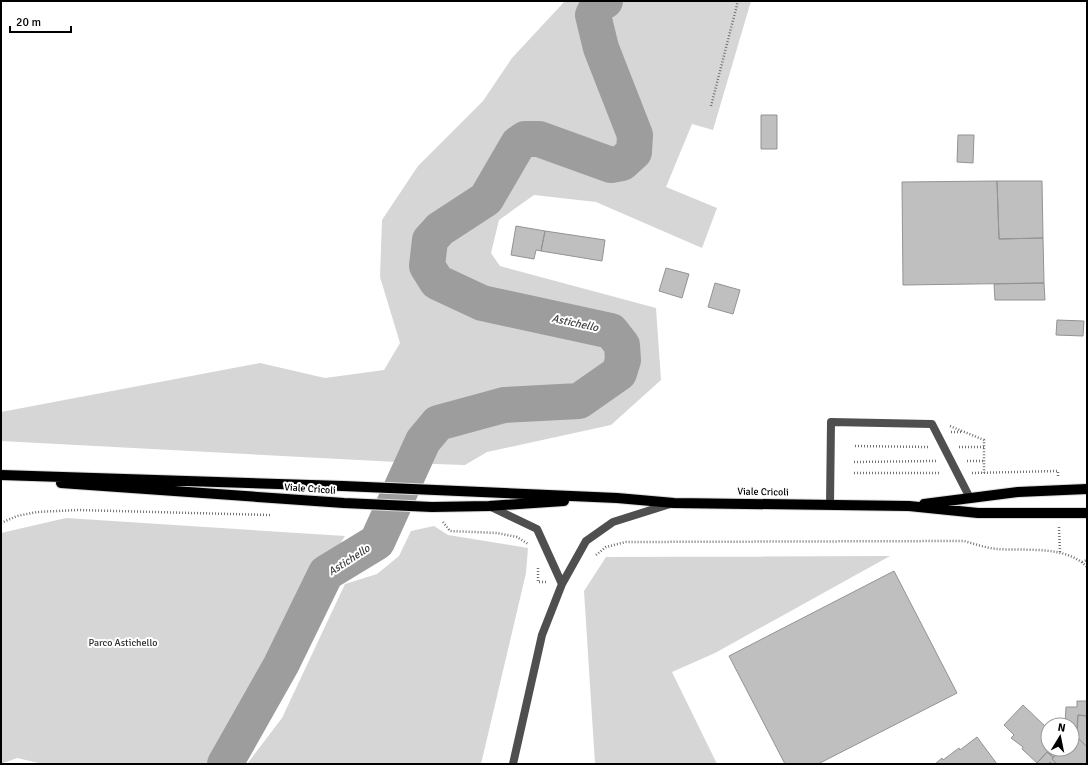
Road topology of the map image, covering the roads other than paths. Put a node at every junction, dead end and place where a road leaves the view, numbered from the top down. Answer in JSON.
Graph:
{"nodes":[{"id":1,"x":1,"y":475,"type":"edge"},
{"id":2,"x":1,"y":479,"type":"edge"},
{"id":3,"x":1087,"y":490,"type":"edge"},
{"id":4,"x":617,"y":498,"type":"junction"},
{"id":5,"x":970,"y":498,"type":"junction"},
{"id":6,"x":674,"y":503,"type":"junction"},
{"id":7,"x":830,"y":505,"type":"junction"},
{"id":8,"x":489,"y":506,"type":"junction"},
{"id":9,"x":909,"y":506,"type":"junction"},
{"id":10,"x":1087,"y":513,"type":"edge"},
{"id":11,"x":562,"y":584,"type":"junction"},
{"id":12,"x":513,"y":764,"type":"edge"}],
"edges":[{"from":1,"to":4,"type":"main road","name":"Viale Cricoli"},
{"from":2,"to":8,"type":"main road","name":"Viale Cricoli"},
{"from":3,"to":5,"type":"main road","name":"Viale Cricoli"},
{"from":4,"to":6,"type":"main road","name":"Viale Cricoli"},
{"from":4,"to":8,"type":"main road","name":"Viale Cricoli"},
{"from":5,"to":7,"type":"lane"},
{"from":5,"to":9,"type":"main road","name":"Viale Cricoli"},
{"from":6,"to":7,"type":"main road","name":"Viale Cricoli"},
{"from":6,"to":11,"type":"lane"},
{"from":7,"to":9,"type":"main road","name":"Viale Cricoli"},
{"from":8,"to":11,"type":"lane"},
{"from":9,"to":10,"type":"main road","name":"Viale Cricoli"},
{"from":11,"to":12,"type":"lane"}]}
